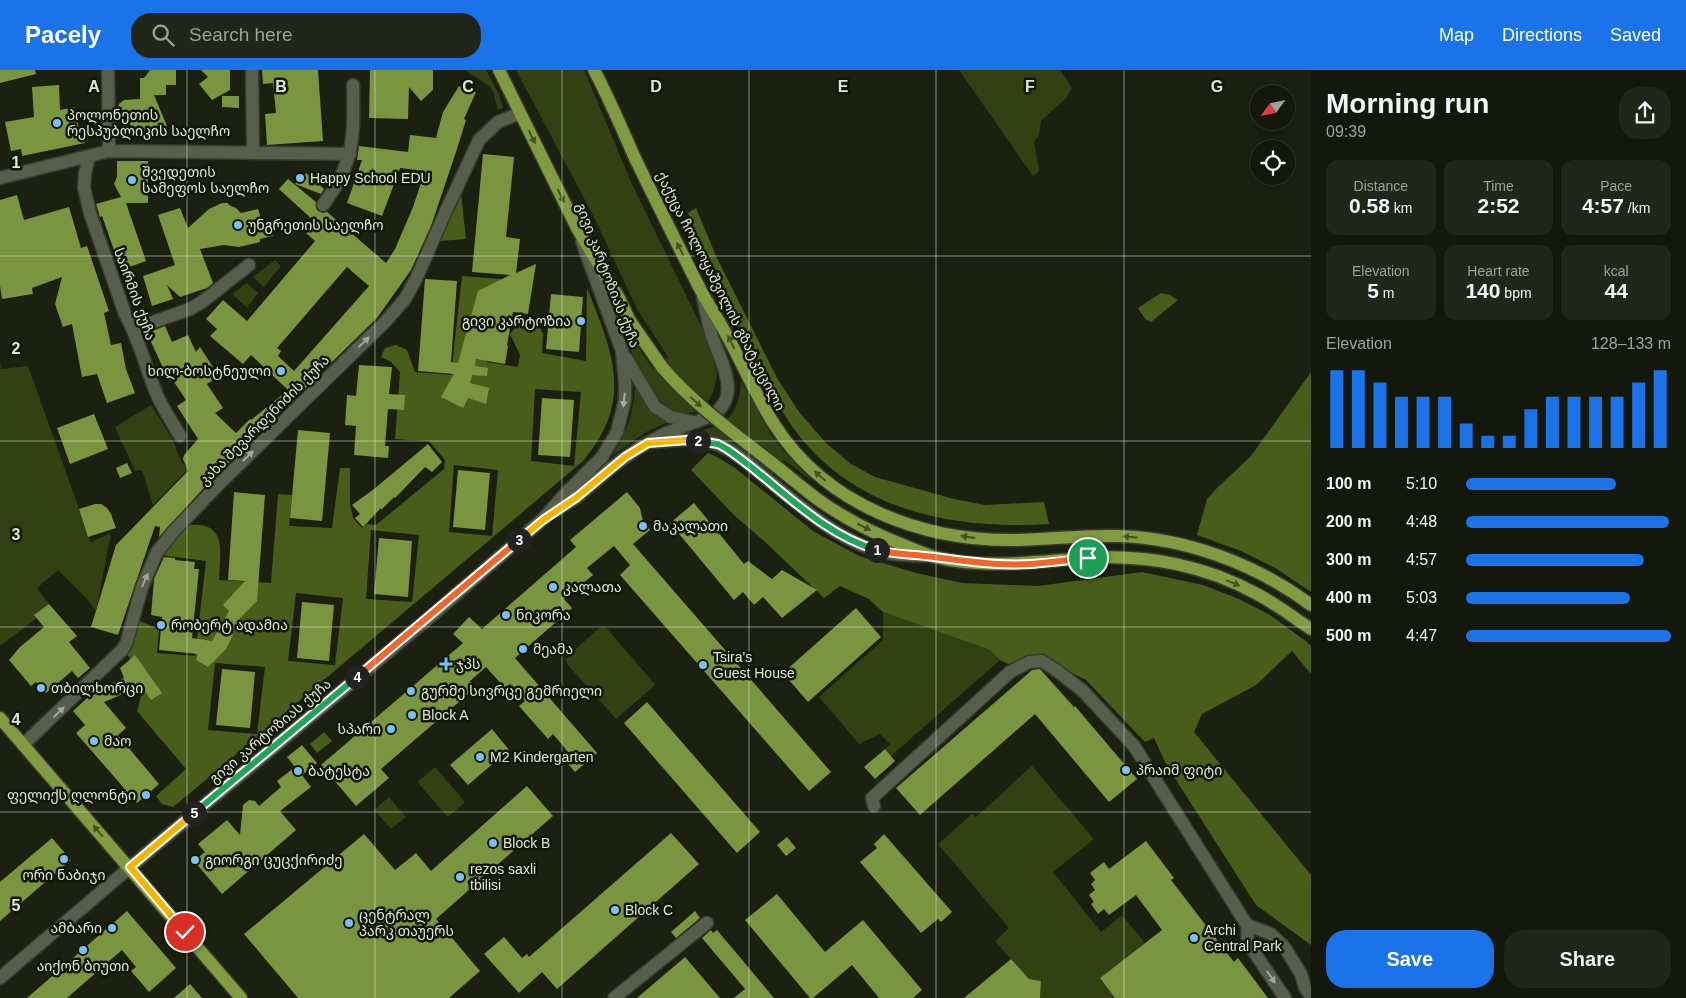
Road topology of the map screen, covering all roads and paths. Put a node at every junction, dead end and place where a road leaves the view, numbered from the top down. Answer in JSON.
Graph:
{"nodes":[{"id":1,"x":108,"y":70,"type":"edge"},
{"id":2,"x":252,"y":70,"type":"edge"},
{"id":3,"x":499,"y":70,"type":"edge"},
{"id":4,"x":594,"y":70,"type":"edge"},
{"id":5,"x":353,"y":85,"type":"dead end"},
{"id":6,"x":520,"y":112,"type":"junction"},
{"id":7,"x":109,"y":151,"type":"junction"},
{"id":8,"x":253,"y":153,"type":"junction"},
{"id":9,"x":350,"y":154,"type":"junction"},
{"id":10,"x":89,"y":157,"type":"junction"},
{"id":11,"x":0,"y":178,"type":"edge"},
{"id":12,"x":323,"y":205,"type":"dead end"},
{"id":13,"x":578,"y":230,"type":"junction"},
{"id":14,"x":249,"y":265,"type":"dead end"},
{"id":15,"x":702,"y":292,"type":"junction"},
{"id":16,"x":133,"y":330,"type":"junction"},
{"id":17,"x":622,"y":351,"type":"junction"},
{"id":18,"x":694,"y":422,"type":"junction"},
{"id":19,"x":180,"y":436,"type":"dead end"},
{"id":20,"x":648,"y":443,"type":"junction"},
{"id":21,"x":543,"y":520,"type":"junction"},
{"id":22,"x":933,"y":556,"type":"junction"},
{"id":23,"x":1311,"y":605,"type":"edge"},
{"id":24,"x":1311,"y":629,"type":"edge"},
{"id":25,"x":0,"y":718,"type":"edge"},
{"id":26,"x":23,"y":745,"type":"junction"},
{"id":27,"x":874,"y":806,"type":"dead end"},
{"id":28,"x":130,"y":867,"type":"junction"},
{"id":29,"x":706,"y":923,"type":"dead end"},
{"id":30,"x":1247,"y":925,"type":"junction"},
{"id":31,"x":0,"y":978,"type":"edge"},
{"id":32,"x":1311,"y":996,"type":"edge"},
{"id":33,"x":241,"y":998,"type":"edge"},
{"id":34,"x":614,"y":998,"type":"edge"},
{"id":35,"x":1285,"y":998,"type":"edge"}],
"edges":[{"from":1,"to":7,"type":"street"},
{"from":2,"to":8,"type":"street"},
{"from":3,"to":6,"type":"main road","name":"გივი კარტოზიას ქუჩა"},
{"from":15,"to":4,"type":"main road","name":"ქაქუცა ჩოლოყაშვილის გზატკეცილი","one_way":true},
{"from":5,"to":9,"type":"street"},
{"from":6,"to":13,"type":"main road","name":"გივი კარტოზიას ქუჩა","one_way":true},
{"from":26,"to":6,"type":"street","name":"კახა შევარდენიძის ქუჩა","one_way":true},
{"from":7,"to":8,"type":"street"},
{"from":7,"to":10,"type":"street"},
{"from":8,"to":9,"type":"street"},
{"from":9,"to":12,"type":"street"},
{"from":10,"to":11,"type":"street"},
{"from":10,"to":16,"type":"street","name":"საირმის ქუჩა"},
{"from":13,"to":17,"type":"street","name":"გივი კარტოზიას ქუჩა"},
{"from":13,"to":22,"type":"main road","one_way":true,"bridge":true},
{"from":14,"to":16,"type":"street"},
{"from":15,"to":18,"type":"street","name":"გივი კარტოზიას ქუჩა"},
{"from":23,"to":15,"type":"main road","name":"ქაქუცა ჩოლოყაშვილის გზატკეცილი","one_way":true},
{"from":16,"to":19,"type":"street","name":"საირმის ქუჩა"},
{"from":17,"to":18,"type":"street"},
{"from":17,"to":21,"type":"street","name":"გივი კარტოზიას ქუჩა","one_way":true},
{"from":18,"to":20,"type":"street","name":"გივი კარტოზიას ქუჩა"},
{"from":20,"to":21,"type":"street","name":"გივი კარტოზიას ქუჩა"},
{"from":20,"to":22,"type":"street"},
{"from":21,"to":28,"type":"street","name":"გივი კარტოზიას ქუჩა"},
{"from":22,"to":24,"type":"main road","one_way":true},
{"from":25,"to":26,"type":"main road"},
{"from":28,"to":26,"type":"main road","one_way":true},
{"from":27,"to":30,"type":"street"},
{"from":28,"to":31,"type":"street","name":"გივი კარტოზიას ქუჩა"},
{"from":28,"to":33,"type":"main road"},
{"from":29,"to":34,"type":"street"},
{"from":30,"to":32,"type":"street"},
{"from":30,"to":35,"type":"street","one_way":true}]}
